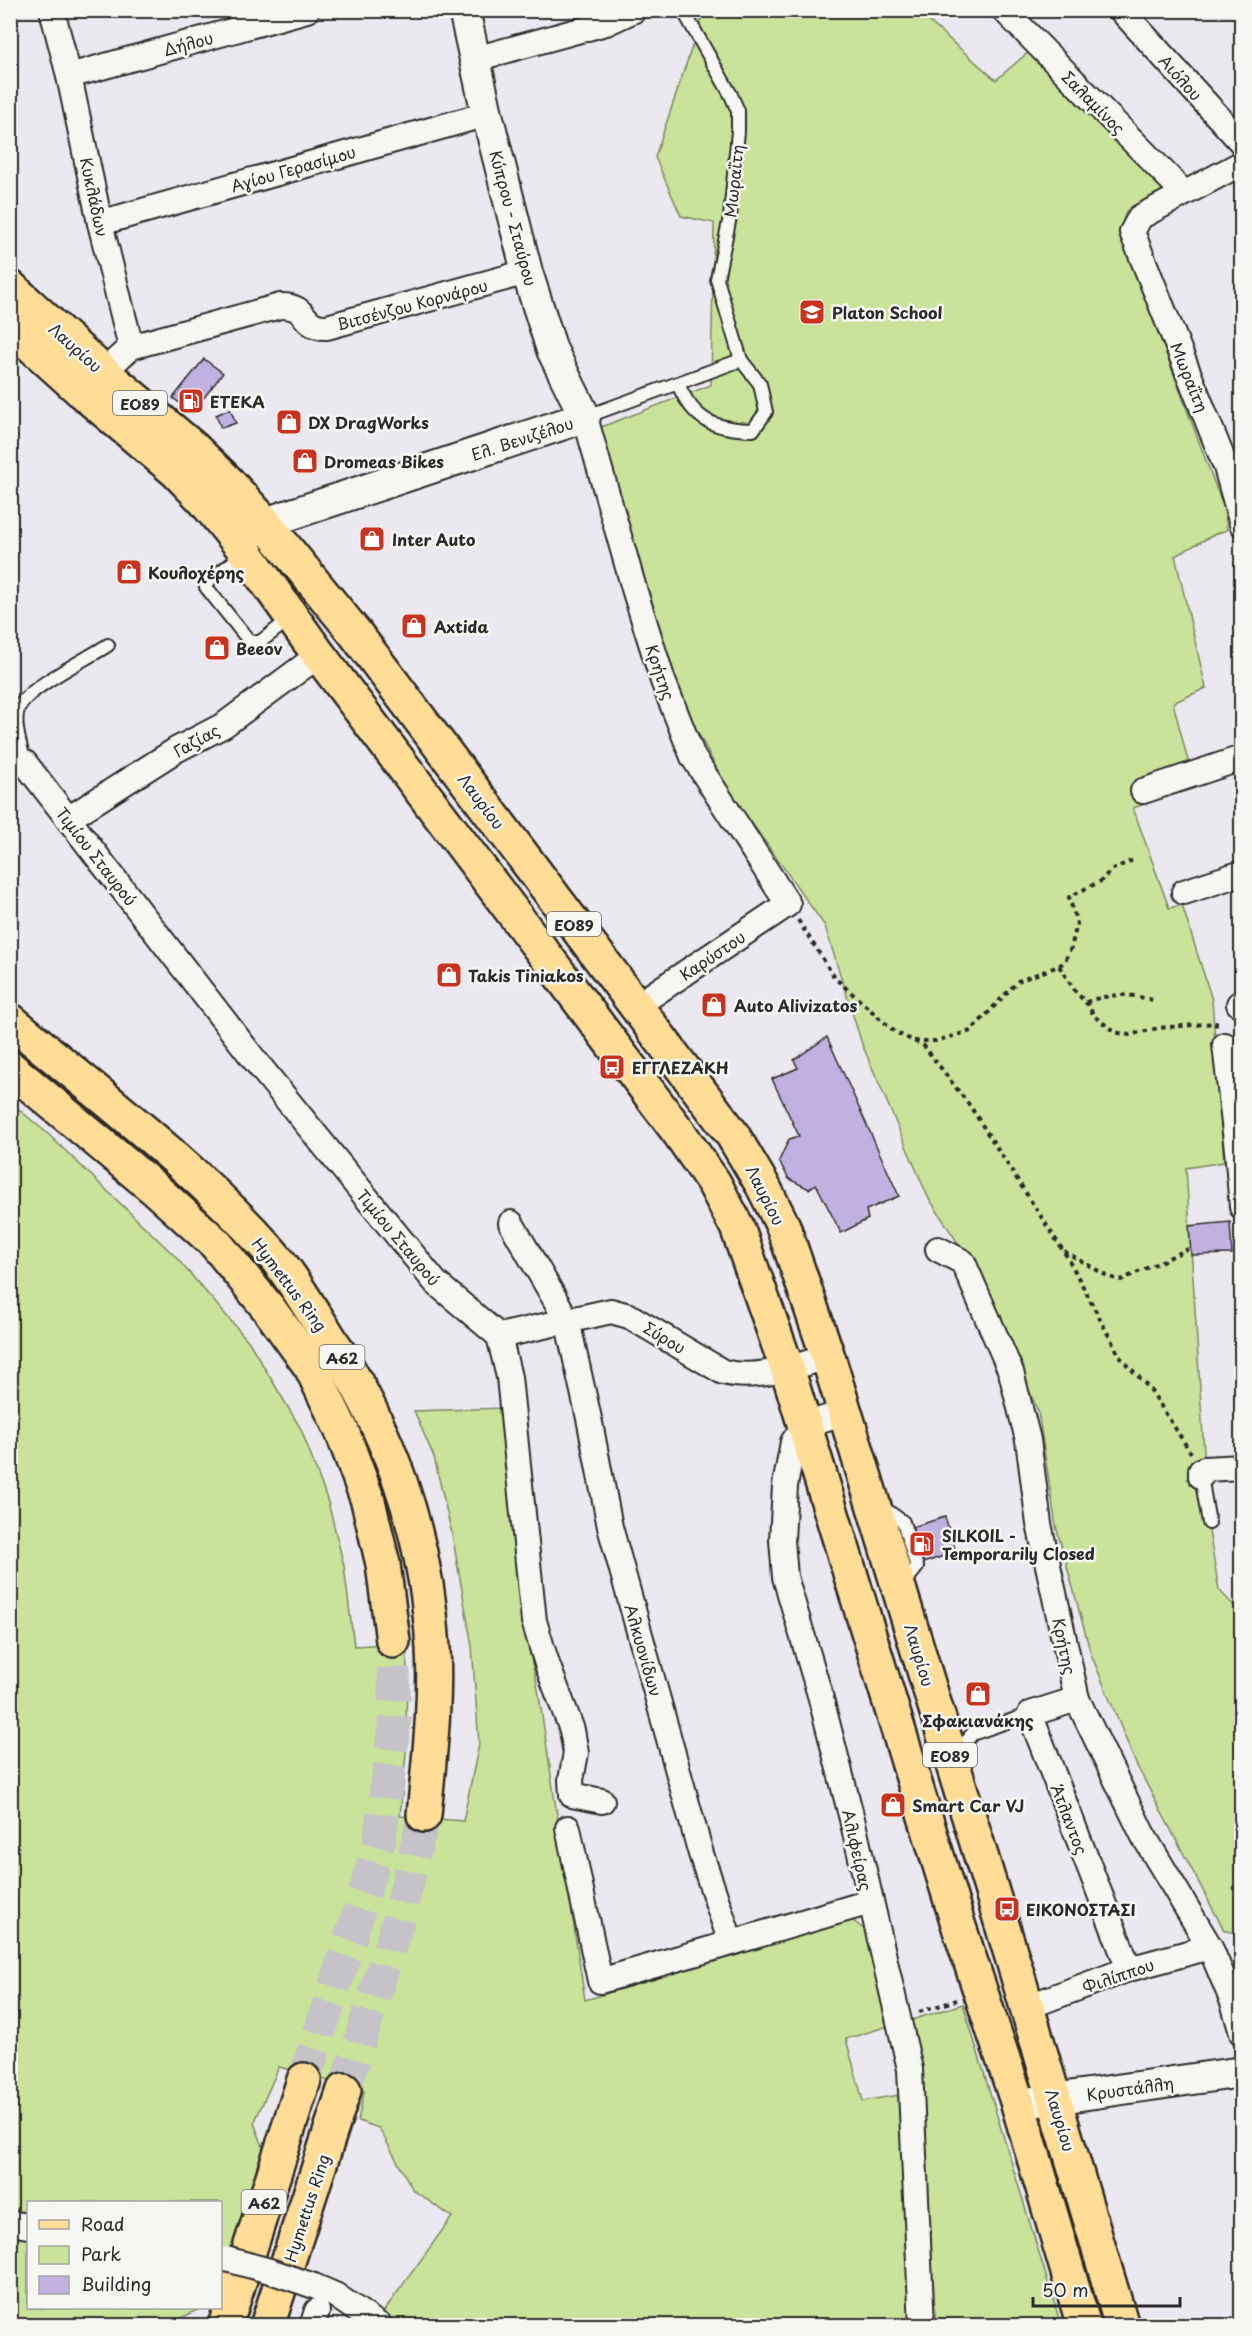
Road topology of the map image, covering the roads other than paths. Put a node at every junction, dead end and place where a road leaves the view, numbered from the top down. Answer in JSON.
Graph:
{"nodes":[{"id":1,"x":52,"y":10,"type":"edge"},
{"id":2,"x":307,"y":10,"type":"edge"},
{"id":3,"x":464,"y":10,"type":"edge"},
{"id":4,"x":634,"y":10,"type":"edge"},
{"id":5,"x":683,"y":10,"type":"edge"},
{"id":6,"x":1004,"y":10,"type":"edge"},
{"id":7,"x":1121,"y":10,"type":"edge"},
{"id":8,"x":475,"y":59,"type":"junction"},
{"id":9,"x":69,"y":76,"type":"junction"},
{"id":10,"x":487,"y":114,"type":"junction"},
{"id":11,"x":1242,"y":143,"type":"edge"},
{"id":12,"x":1242,"y":163,"type":"edge"},
{"id":13,"x":1184,"y":193,"type":"junction"},
{"id":14,"x":100,"y":223,"type":"junction"},
{"id":15,"x":526,"y":272,"type":"junction"},
{"id":16,"x":10,"y":287,"type":"edge"},
{"id":17,"x":10,"y":326,"type":"edge"},
{"id":18,"x":131,"y":347,"type":"junction"},
{"id":19,"x":741,"y":360,"type":"junction"},
{"id":20,"x":103,"y":372,"type":"junction"},
{"id":21,"x":678,"y":384,"type":"junction"},
{"id":22,"x":585,"y":417,"type":"junction"},
{"id":23,"x":265,"y":523,"type":"junction"},
{"id":24,"x":1242,"y":524,"type":"edge"},
{"id":25,"x":242,"y":548,"type":"junction"},
{"id":26,"x":292,"y":617,"type":"junction"},
{"id":27,"x":108,"y":645,"type":"dead end"},
{"id":28,"x":319,"y":655,"type":"junction"},
{"id":29,"x":1242,"y":758,"type":"edge"},
{"id":30,"x":15,"y":761,"type":"edge"},
{"id":31,"x":1143,"y":791,"type":"dead end"},
{"id":32,"x":69,"y":819,"type":"junction"},
{"id":33,"x":1242,"y":873,"type":"edge"},
{"id":34,"x":1184,"y":892,"type":"dead end"},
{"id":35,"x":788,"y":904,"type":"joint"},
{"id":36,"x":636,"y":1006,"type":"junction"},
{"id":37,"x":10,"y":1020,"type":"edge"},
{"id":38,"x":1225,"y":1045,"type":"road end"},
{"id":39,"x":10,"y":1068,"type":"edge"},
{"id":40,"x":1242,"y":1206,"type":"edge"},
{"id":41,"x":511,"y":1223,"type":"dead end"},
{"id":42,"x":938,"y":1249,"type":"dead end"},
{"id":43,"x":567,"y":1320,"type":"junction"},
{"id":44,"x":499,"y":1336,"type":"junction"},
{"id":45,"x":828,"y":1357,"type":"junction"},
{"id":46,"x":787,"y":1368,"type":"junction"},
{"id":47,"x":845,"y":1412,"type":"junction"},
{"id":48,"x":805,"y":1425,"type":"junction"},
{"id":49,"x":1242,"y":1467,"type":"edge"},
{"id":50,"x":1203,"y":1473,"type":"joint"},
{"id":51,"x":1209,"y":1523,"type":"dead end"},
{"id":52,"x":393,"y":1641,"type":"tunnel mouth"},
{"id":53,"x":1077,"y":1698,"type":"junction"},
{"id":54,"x":1030,"y":1714,"type":"junction"},
{"id":55,"x":952,"y":1761,"type":"junction"},
{"id":56,"x":602,"y":1801,"type":"dead end"},
{"id":57,"x":424,"y":1815,"type":"tunnel mouth"},
{"id":58,"x":568,"y":1828,"type":"dead end"},
{"id":59,"x":870,"y":1902,"type":"junction"},
{"id":60,"x":731,"y":1944,"type":"junction"},
{"id":61,"x":1210,"y":1947,"type":"junction"},
{"id":62,"x":1129,"y":1970,"type":"junction"},
{"id":63,"x":1027,"y":2007,"type":"junction"},
{"id":64,"x":1242,"y":2033,"type":"edge"},
{"id":65,"x":1242,"y":2072,"type":"edge"},
{"id":66,"x":304,"y":2080,"type":"tunnel mouth"},
{"id":67,"x":344,"y":2090,"type":"tunnel mouth"},
{"id":68,"x":1055,"y":2099,"type":"junction"},
{"id":69,"x":1018,"y":2104,"type":"junction"},
{"id":70,"x":10,"y":2223,"type":"edge"},
{"id":71,"x":27,"y":2226,"type":"edge"},
{"id":72,"x":223,"y":2259,"type":"edge"},
{"id":73,"x":225,"y":2325,"type":"edge"},
{"id":74,"x":267,"y":2325,"type":"edge"},
{"id":75,"x":380,"y":2325,"type":"edge"},
{"id":76,"x":922,"y":2325,"type":"edge"},
{"id":77,"x":1084,"y":2325,"type":"edge"},
{"id":78,"x":1122,"y":2325,"type":"edge"}],
"edges":[{"from":1,"to":9,"type":"street","name":"Κυκλάδων"},
{"from":2,"to":9,"type":"street","name":"Δήλου"},
{"from":3,"to":8,"type":"street","name":"Κύπρου - Σταύρου"},
{"from":4,"to":8,"type":"street"},
{"from":5,"to":19,"type":"lane","name":"Μωραΐτη"},
{"from":6,"to":13,"type":"street","name":"Σαλαμίνος"},
{"from":7,"to":11,"type":"street","name":"Αιόλου"},
{"from":8,"to":10,"type":"street","name":"Κύπρου - Σταύρου"},
{"from":9,"to":14,"type":"street","name":"Κυκλάδων"},
{"from":10,"to":14,"type":"street","name":"Αγίου Γερασίμου"},
{"from":10,"to":15,"type":"street","name":"Κύπρου - Σταύρου"},
{"from":12,"to":13,"type":"street"},
{"from":13,"to":24,"type":"street","name":"Μωραΐτη"},
{"from":14,"to":18,"type":"street","name":"Κυκλάδων"},
{"from":15,"to":18,"type":"street","name":"Βιτσένζου Κορνάρου"},
{"from":15,"to":22,"type":"street","name":"Κύπρου - Σταύρου"},
{"from":16,"to":20,"type":"main road","name":"Λαυρίου","number":"ΕΟ89"},
{"from":17,"to":25,"type":"main road","name":"Λαυρίου","number":"ΕΟ89"},
{"from":18,"to":20,"type":"street"},
{"from":19,"to":21,"type":"lane","name":"Ελ. Βενιζέλου"},
{"from":19,"to":21,"type":"lane"},
{"from":20,"to":23,"type":"main road","name":"Λαυρίου","number":"ΕΟ89"},
{"from":21,"to":22,"type":"lane","name":"Ελ. Βενιζέλου"},
{"from":22,"to":23,"type":"street","name":"Ελ. Βενιζέλου"},
{"from":22,"to":35,"type":"street","name":"Κρήτης"},
{"from":23,"to":25,"type":"street","name":"Ελ. Βενιζέλου"},
{"from":23,"to":36,"type":"main road","name":"Λαυρίου","number":"ΕΟ89"},
{"from":25,"to":26,"type":"main road","name":"Λαυρίου","number":"ΕΟ89"},
{"from":25,"to":26,"type":"lane"},
{"from":26,"to":28,"type":"main road","name":"Λαυρίου","number":"ΕΟ89"},
{"from":27,"to":30,"type":"lane"},
{"from":28,"to":32,"type":"street","name":"Γαζίας"},
{"from":28,"to":46,"type":"main road","name":"Λαυρίου","number":"ΕΟ89"},
{"from":29,"to":31,"type":"street"},
{"from":30,"to":32,"type":"street","name":"Τιμίου Σταυρού"},
{"from":32,"to":44,"type":"street","name":"Τιμίου Σταυρού"},
{"from":33,"to":34,"type":"street"},
{"from":35,"to":36,"type":"street","name":"Καρύστου"},
{"from":36,"to":45,"type":"main road","name":"Λαυρίου","number":"ΕΟ89"},
{"from":37,"to":57,"type":"main road","name":"Hymettus Ring","number":"Α62"},
{"from":38,"to":40,"type":"street"},
{"from":39,"to":52,"type":"main road","name":"Hymettus Ring","number":"Α62"},
{"from":41,"to":43,"type":"street","name":"Αλκυονίδων"},
{"from":42,"to":53,"type":"street","name":"Κρήτης"},
{"from":43,"to":44,"type":"street","name":"Σύρου"},
{"from":43,"to":46,"type":"street","name":"Σύρου"},
{"from":43,"to":60,"type":"street","name":"Αλκυονίδων"},
{"from":44,"to":56,"type":"street"},
{"from":45,"to":46,"type":"street","name":"Σύρου"},
{"from":45,"to":47,"type":"main road","name":"Λαυρίου","number":"ΕΟ89"},
{"from":46,"to":48,"type":"main road","name":"Λαυρίου","number":"ΕΟ89"},
{"from":47,"to":48,"type":"street"},
{"from":47,"to":55,"type":"main road","name":"Λαυρίου","number":"ΕΟ89"},
{"from":48,"to":59,"type":"street","name":"Αλιφείρας"},
{"from":48,"to":69,"type":"main road","name":"Λαυρίου","number":"ΕΟ89"},
{"from":49,"to":50,"type":"street"},
{"from":50,"to":51,"type":"lane"},
{"from":53,"to":54,"type":"street"},
{"from":53,"to":61,"type":"street","name":"Κρήτης"},
{"from":54,"to":55,"type":"lane"},
{"from":54,"to":62,"type":"street","name":"Άτλαντος"},
{"from":55,"to":63,"type":"main road","name":"Λαυρίου","number":"ΕΟ89"},
{"from":58,"to":60,"type":"street"},
{"from":59,"to":60,"type":"street"},
{"from":59,"to":76,"type":"street","name":"Αλιφείρας"},
{"from":61,"to":62,"type":"street","name":"Φιλίππου"},
{"from":61,"to":64,"type":"street","name":"Κρήτης"},
{"from":62,"to":63,"type":"street","name":"Φιλίππου"},
{"from":63,"to":68,"type":"main road","name":"Λαυρίου","number":"ΕΟ89"},
{"from":65,"to":68,"type":"street","name":"Κρυστάλλη"},
{"from":66,"to":73,"type":"main road","number":"Α62"},
{"from":67,"to":74,"type":"main road","name":"Hymettus Ring","number":"Α62"},
{"from":68,"to":69,"type":"street","name":"Κρυστάλλη"},
{"from":68,"to":78,"type":"main road","name":"Λαυρίου","number":"ΕΟ89"},
{"from":69,"to":77,"type":"main road","name":"Λαυρίου","number":"ΕΟ89"},
{"from":70,"to":71,"type":"street"},
{"from":72,"to":75,"type":"street","bridge":true}]}
